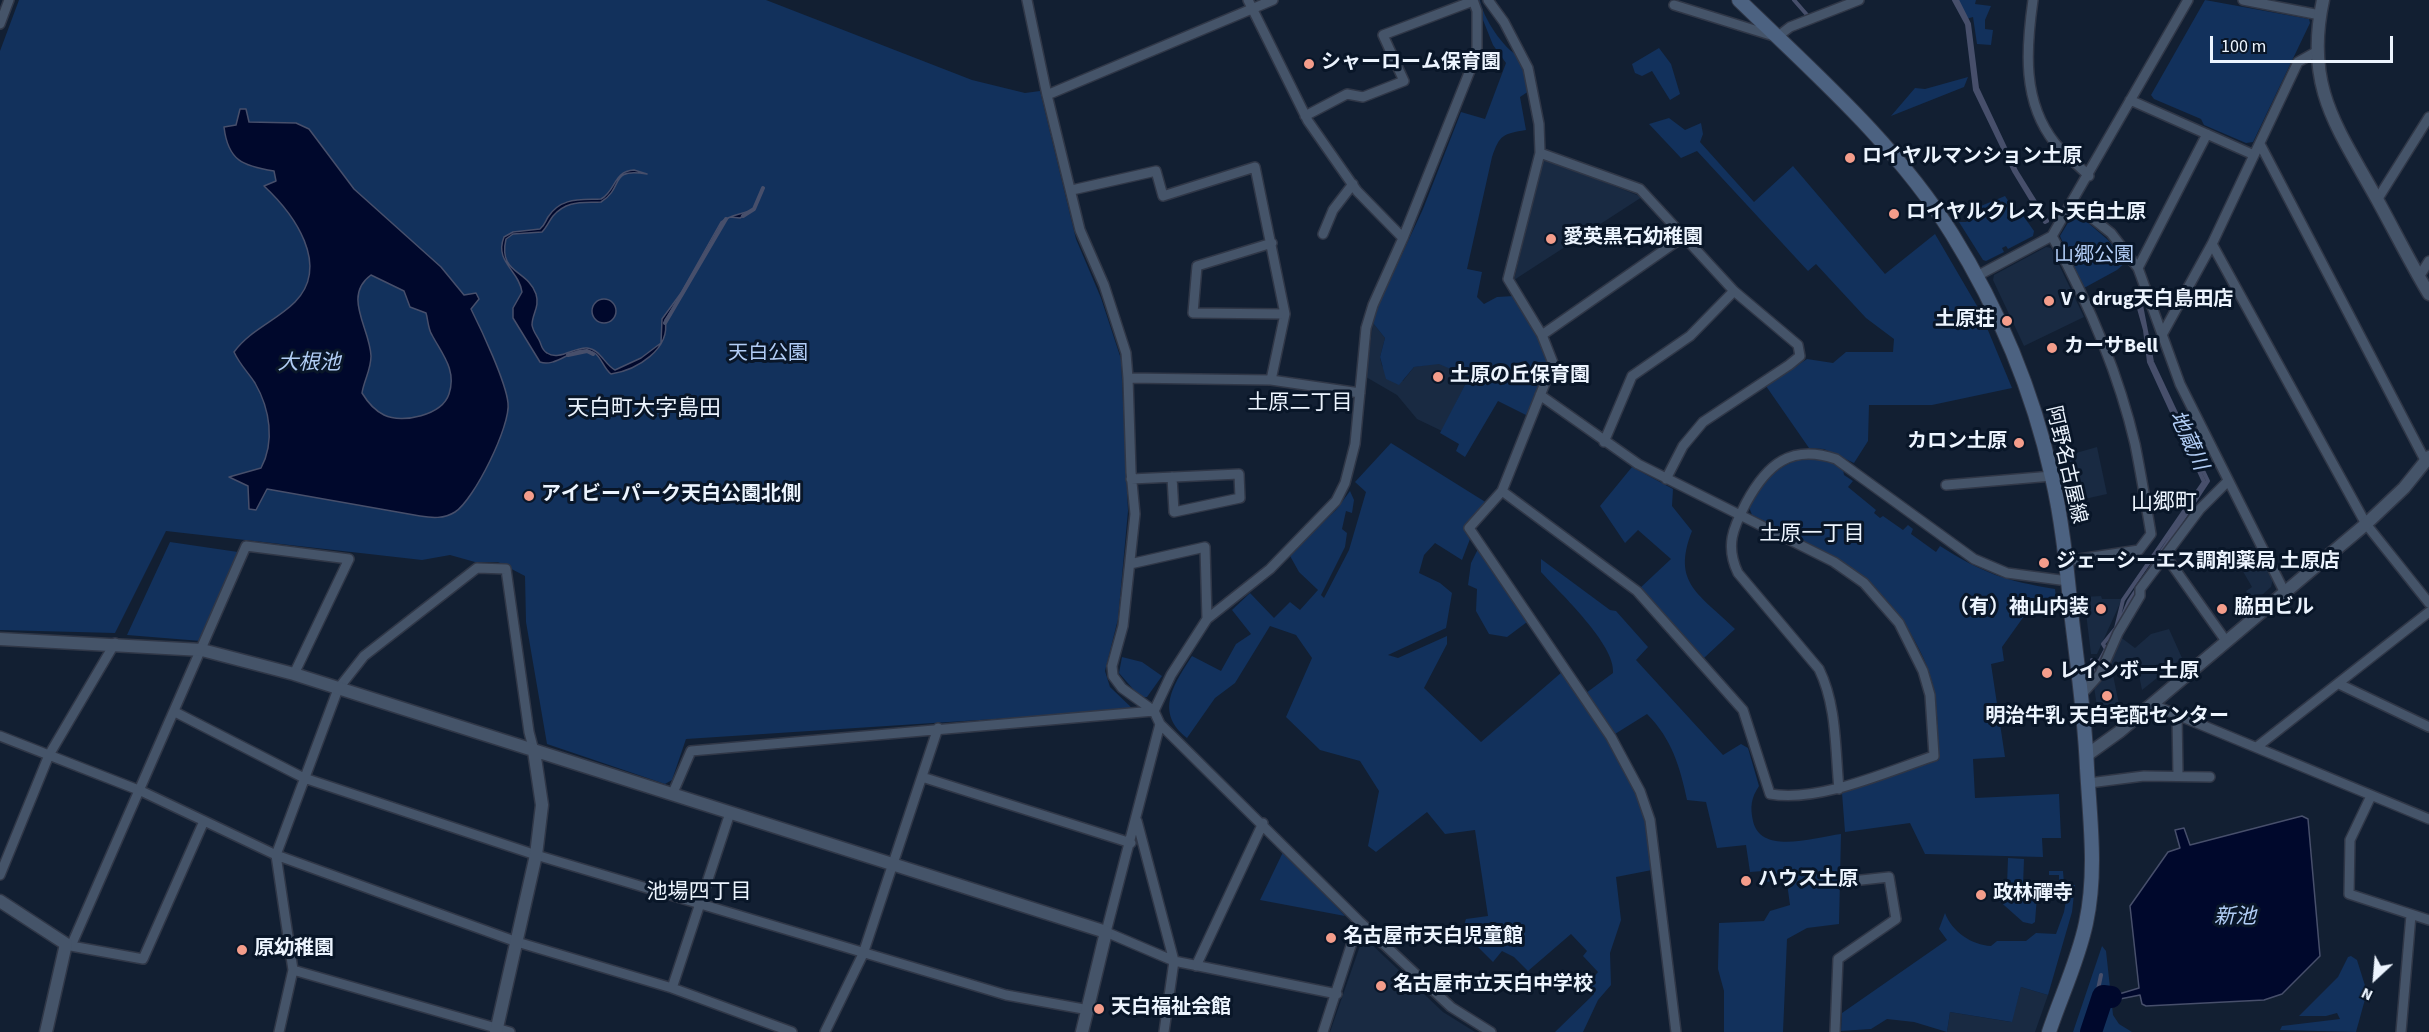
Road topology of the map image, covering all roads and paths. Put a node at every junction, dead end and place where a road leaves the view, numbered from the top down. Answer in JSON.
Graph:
{"nodes":[{"id":1,"x":9,"y":0,"type":"edge"},
{"id":2,"x":1027,"y":0,"type":"edge"},
{"id":3,"x":1273,"y":0,"type":"edge"},
{"id":4,"x":1473,"y":0,"type":"edge"},
{"id":5,"x":1488,"y":0,"type":"edge"},
{"id":6,"x":1739,"y":0,"type":"edge"},
{"id":7,"x":1859,"y":0,"type":"edge"},
{"id":8,"x":2033,"y":0,"type":"edge"},
{"id":9,"x":2188,"y":0,"type":"edge"},
{"id":10,"x":2243,"y":0,"type":"edge"},
{"id":11,"x":2323,"y":0,"type":"edge"},
{"id":12,"x":1250,"y":4,"type":"edge"},
{"id":13,"x":1674,"y":5,"type":"dead end"},
{"id":14,"x":2320,"y":15,"type":"junction"},
{"id":15,"x":0,"y":24,"type":"edge"},
{"id":16,"x":1777,"y":37,"type":"junction"},
{"id":17,"x":2316,"y":52,"type":"junction"},
{"id":18,"x":1047,"y":95,"type":"junction"},
{"id":19,"x":2130,"y":100,"type":"junction"},
{"id":20,"x":1305,"y":116,"type":"junction"},
{"id":21,"x":2429,"y":117,"type":"edge"},
{"id":22,"x":2207,"y":134,"type":"junction"},
{"id":23,"x":2260,"y":144,"type":"junction"},
{"id":24,"x":1540,"y":153,"type":"junction"},
{"id":25,"x":2254,"y":155,"type":"junction"},
{"id":26,"x":2089,"y":176,"type":"junction"},
{"id":27,"x":1353,"y":184,"type":"junction"},
{"id":28,"x":1072,"y":190,"type":"junction"},
{"id":29,"x":2377,"y":200,"type":"junction"},
{"id":30,"x":2073,"y":203,"type":"junction"},
{"id":31,"x":1323,"y":234,"type":"dead end"},
{"id":32,"x":2052,"y":236,"type":"junction"},
{"id":33,"x":1683,"y":237,"type":"junction"},
{"id":34,"x":1402,"y":238,"type":"junction"},
{"id":35,"x":1272,"y":243,"type":"junction"},
{"id":36,"x":2212,"y":244,"type":"junction"},
{"id":37,"x":2429,"y":261,"type":"edge"},
{"id":38,"x":2138,"y":268,"type":"junction"},
{"id":39,"x":1977,"y":276,"type":"junction"},
{"id":40,"x":2419,"y":277,"type":"junction"},
{"id":41,"x":1734,"y":291,"type":"junction"},
{"id":42,"x":2429,"y":294,"type":"edge"},
{"id":43,"x":1285,"y":314,"type":"junction"},
{"id":44,"x":2163,"y":333,"type":"junction"},
{"id":45,"x":1542,"y":335,"type":"junction"},
{"id":46,"x":1128,"y":378,"type":"junction"},
{"id":47,"x":1271,"y":380,"type":"junction"},
{"id":48,"x":1360,"y":393,"type":"junction"},
{"id":49,"x":1540,"y":395,"type":"junction"},
{"id":50,"x":1604,"y":442,"type":"junction"},
{"id":51,"x":2427,"y":459,"type":"edge"},
{"id":52,"x":2052,"y":476,"type":"junction"},
{"id":53,"x":1172,"y":477,"type":"junction"},
{"id":54,"x":1131,"y":479,"type":"junction"},
{"id":55,"x":1666,"y":479,"type":"junction"},
{"id":56,"x":2228,"y":481,"type":"junction"},
{"id":57,"x":1946,"y":485,"type":"dead end"},
{"id":58,"x":1502,"y":491,"type":"junction"},
{"id":59,"x":1740,"y":515,"type":"junction"},
{"id":60,"x":2366,"y":524,"type":"junction"},
{"id":61,"x":2165,"y":555,"type":"junction"},
{"id":62,"x":2066,"y":561,"type":"junction"},
{"id":63,"x":1130,"y":564,"type":"junction"},
{"id":64,"x":2068,"y":581,"type":"junction"},
{"id":65,"x":2284,"y":591,"type":"junction"},
{"id":66,"x":2429,"y":603,"type":"edge"},
{"id":67,"x":2429,"y":612,"type":"edge"},
{"id":68,"x":1207,"y":619,"type":"junction"},
{"id":69,"x":0,"y":639,"type":"edge"},
{"id":70,"x":2226,"y":641,"type":"junction"},
{"id":71,"x":115,"y":643,"type":"junction"},
{"id":72,"x":202,"y":650,"type":"junction"},
{"id":73,"x":294,"y":674,"type":"junction"},
{"id":74,"x":2340,"y":684,"type":"junction"},
{"id":75,"x":338,"y":689,"type":"junction"},
{"id":76,"x":2082,"y":694,"type":"junction"},
{"id":77,"x":2151,"y":704,"type":"junction"},
{"id":78,"x":1154,"y":711,"type":"junction"},
{"id":79,"x":175,"y":712,"type":"junction"},
{"id":80,"x":2177,"y":714,"type":"junction"},
{"id":81,"x":1160,"y":724,"type":"junction"},
{"id":82,"x":938,"y":728,"type":"junction"},
{"id":83,"x":2429,"y":728,"type":"edge"},
{"id":84,"x":0,"y":736,"type":"edge"},
{"id":85,"x":2258,"y":746,"type":"junction"},
{"id":86,"x":534,"y":751,"type":"junction"},
{"id":87,"x":49,"y":755,"type":"junction"},
{"id":88,"x":2087,"y":755,"type":"junction"},
{"id":89,"x":2178,"y":775,"type":"junction"},
{"id":90,"x":922,"y":777,"type":"junction"},
{"id":91,"x":2210,"y":777,"type":"dead end"},
{"id":92,"x":304,"y":778,"type":"junction"},
{"id":93,"x":2088,"y":783,"type":"junction"},
{"id":94,"x":1839,"y":789,"type":"junction"},
{"id":95,"x":141,"y":790,"type":"junction"},
{"id":96,"x":672,"y":795,"type":"junction"},
{"id":97,"x":2371,"y":796,"type":"junction"},
{"id":98,"x":730,"y":813,"type":"junction"},
{"id":99,"x":2429,"y":819,"type":"edge"},
{"id":100,"x":204,"y":821,"type":"junction"},
{"id":101,"x":1137,"y":821,"type":"junction"},
{"id":102,"x":1263,"y":823,"type":"junction"},
{"id":103,"x":1131,"y":843,"type":"junction"},
{"id":104,"x":276,"y":855,"type":"junction"},
{"id":105,"x":536,"y":855,"type":"junction"},
{"id":106,"x":894,"y":865,"type":"junction"},
{"id":107,"x":0,"y":875,"type":"edge"},
{"id":108,"x":1843,"y":882,"type":"dead end"},
{"id":109,"x":0,"y":901,"type":"edge"},
{"id":110,"x":699,"y":904,"type":"junction"},
{"id":111,"x":2411,"y":915,"type":"junction"},
{"id":112,"x":2429,"y":920,"type":"edge"},
{"id":113,"x":1359,"y":921,"type":"junction"},
{"id":114,"x":1107,"y":932,"type":"junction"},
{"id":115,"x":516,"y":942,"type":"junction"},
{"id":116,"x":68,"y":945,"type":"junction"},
{"id":117,"x":863,"y":954,"type":"junction"},
{"id":118,"x":1174,"y":961,"type":"junction"},
{"id":119,"x":1196,"y":966,"type":"junction"},
{"id":120,"x":293,"y":970,"type":"junction"},
{"id":121,"x":672,"y":988,"type":"junction"},
{"id":122,"x":1337,"y":994,"type":"junction"},
{"id":123,"x":1089,"y":1010,"type":"junction"},
{"id":124,"x":497,"y":1030,"type":"edge"},
{"id":125,"x":46,"y":1032,"type":"edge"},
{"id":126,"x":279,"y":1032,"type":"edge"},
{"id":127,"x":510,"y":1032,"type":"edge"},
{"id":128,"x":792,"y":1032,"type":"edge"},
{"id":129,"x":825,"y":1032,"type":"edge"},
{"id":130,"x":1082,"y":1032,"type":"edge"},
{"id":131,"x":1164,"y":1032,"type":"edge"},
{"id":132,"x":1323,"y":1032,"type":"edge"},
{"id":133,"x":1491,"y":1032,"type":"edge"},
{"id":134,"x":1676,"y":1032,"type":"edge"},
{"id":135,"x":1835,"y":1032,"type":"edge"},
{"id":136,"x":2049,"y":1032,"type":"edge"},
{"id":137,"x":2401,"y":1032,"type":"edge"}],
"edges":[{"from":1,"to":15,"type":"street"},
{"from":2,"to":18,"type":"street"},
{"from":3,"to":12,"type":"street"},
{"from":4,"to":20,"type":"street"},
{"from":4,"to":34,"type":"street"},
{"from":5,"to":24,"type":"street"},
{"from":6,"to":16,"type":"main road","name":"阿野名古屋線"},
{"from":7,"to":16,"type":"street"},
{"from":8,"to":26,"type":"street"},
{"from":9,"to":19,"type":"street"},
{"from":10,"to":14,"type":"street"},
{"from":11,"to":14,"type":"street"},
{"from":12,"to":18,"type":"street"},
{"from":12,"to":20,"type":"street"},
{"from":13,"to":16,"type":"street"},
{"from":14,"to":17,"type":"street"},
{"from":16,"to":39,"type":"main road","name":"阿野名古屋線"},
{"from":17,"to":23,"type":"street"},
{"from":17,"to":29,"type":"street"},
{"from":18,"to":28,"type":"street"},
{"from":19,"to":22,"type":"street"},
{"from":19,"to":26,"type":"street"},
{"from":20,"to":27,"type":"street"},
{"from":21,"to":29,"type":"street"},
{"from":22,"to":25,"type":"street"},
{"from":22,"to":38,"type":"street"},
{"from":23,"to":25,"type":"street"},
{"from":23,"to":51,"type":"street"},
{"from":24,"to":33,"type":"street"},
{"from":24,"to":45,"type":"street"},
{"from":25,"to":36,"type":"street"},
{"from":26,"to":30,"type":"street"},
{"from":27,"to":31,"type":"street"},
{"from":27,"to":34,"type":"street"},
{"from":28,"to":35,"type":"street"},
{"from":28,"to":46,"type":"street"},
{"from":29,"to":40,"type":"street"},
{"from":30,"to":32,"type":"street"},
{"from":30,"to":38,"type":"street"},
{"from":32,"to":39,"type":"street"},
{"from":32,"to":62,"type":"street"},
{"from":33,"to":41,"type":"street"},
{"from":33,"to":45,"type":"street"},
{"from":34,"to":48,"type":"street"},
{"from":35,"to":43,"type":"street"},
{"from":35,"to":43,"type":"street"},
{"from":36,"to":44,"type":"street"},
{"from":36,"to":60,"type":"street"},
{"from":37,"to":40,"type":"street"},
{"from":38,"to":44,"type":"street"},
{"from":39,"to":52,"type":"main road","name":"阿野名古屋線"},
{"from":40,"to":42,"type":"street"},
{"from":41,"to":50,"type":"street"},
{"from":41,"to":55,"type":"street"},
{"from":43,"to":47,"type":"street"},
{"from":44,"to":56,"type":"street"},
{"from":45,"to":49,"type":"street"},
{"from":46,"to":47,"type":"street"},
{"from":46,"to":54,"type":"street"},
{"from":47,"to":48,"type":"street"},
{"from":48,"to":68,"type":"street"},
{"from":49,"to":50,"type":"street"},
{"from":49,"to":58,"type":"street"},
{"from":50,"to":55,"type":"street"},
{"from":51,"to":60,"type":"street"},
{"from":52,"to":57,"type":"street"},
{"from":52,"to":62,"type":"main road","name":"阿野名古屋線"},
{"from":53,"to":53,"type":"street"},
{"from":53,"to":54,"type":"street"},
{"from":54,"to":63,"type":"street"},
{"from":55,"to":59,"type":"street"},
{"from":56,"to":61,"type":"street"},
{"from":56,"to":65,"type":"street"},
{"from":58,"to":94,"type":"street"},
{"from":58,"to":134,"type":"street"},
{"from":59,"to":64,"type":"street"},
{"from":59,"to":94,"type":"street"},
{"from":59,"to":94,"type":"street"},
{"from":60,"to":65,"type":"street"},
{"from":60,"to":66,"type":"street"},
{"from":61,"to":70,"type":"street"},
{"from":61,"to":76,"type":"street"},
{"from":62,"to":64,"type":"main road","name":"阿野名古屋線"},
{"from":63,"to":68,"type":"street"},
{"from":63,"to":78,"type":"street"},
{"from":64,"to":76,"type":"main road","name":"阿野名古屋線"},
{"from":65,"to":70,"type":"street"},
{"from":67,"to":74,"type":"street"},
{"from":68,"to":78,"type":"street"},
{"from":69,"to":71,"type":"street"},
{"from":70,"to":77,"type":"street"},
{"from":71,"to":72,"type":"street"},
{"from":71,"to":87,"type":"street"},
{"from":72,"to":73,"type":"street"},
{"from":72,"to":73,"type":"street"},
{"from":72,"to":79,"type":"street"},
{"from":73,"to":75,"type":"street"},
{"from":74,"to":83,"type":"street"},
{"from":74,"to":85,"type":"street"},
{"from":75,"to":86,"type":"street"},
{"from":75,"to":86,"type":"street"},
{"from":75,"to":92,"type":"street"},
{"from":76,"to":88,"type":"main road","name":"阿野名古屋線"},
{"from":77,"to":80,"type":"street"},
{"from":77,"to":88,"type":"street"},
{"from":78,"to":81,"type":"street"},
{"from":78,"to":82,"type":"street"},
{"from":79,"to":92,"type":"street"},
{"from":79,"to":95,"type":"street"},
{"from":80,"to":85,"type":"street"},
{"from":80,"to":89,"type":"street"},
{"from":81,"to":101,"type":"street"},
{"from":81,"to":102,"type":"street"},
{"from":82,"to":90,"type":"street"},
{"from":82,"to":96,"type":"street"},
{"from":84,"to":87,"type":"street"},
{"from":85,"to":97,"type":"street"},
{"from":86,"to":96,"type":"street"},
{"from":86,"to":105,"type":"street"},
{"from":87,"to":95,"type":"street"},
{"from":87,"to":107,"type":"street"},
{"from":88,"to":93,"type":"main road","name":"阿野名古屋線"},
{"from":89,"to":91,"type":"street"},
{"from":89,"to":93,"type":"street"},
{"from":90,"to":103,"type":"street"},
{"from":90,"to":106,"type":"street"},
{"from":92,"to":104,"type":"street"},
{"from":92,"to":105,"type":"street"},
{"from":93,"to":136,"type":"main road","name":"阿野名古屋線"},
{"from":95,"to":100,"type":"street"},
{"from":95,"to":116,"type":"street"},
{"from":96,"to":98,"type":"street"},
{"from":97,"to":99,"type":"street"},
{"from":97,"to":111,"type":"street"},
{"from":98,"to":106,"type":"street"},
{"from":98,"to":110,"type":"street"},
{"from":100,"to":104,"type":"street"},
{"from":100,"to":116,"type":"street"},
{"from":101,"to":103,"type":"street"},
{"from":101,"to":118,"type":"street"},
{"from":102,"to":113,"type":"street"},
{"from":102,"to":119,"type":"street"},
{"from":103,"to":114,"type":"street"},
{"from":104,"to":115,"type":"street"},
{"from":104,"to":120,"type":"street"},
{"from":105,"to":110,"type":"street"},
{"from":105,"to":115,"type":"street"},
{"from":106,"to":114,"type":"street"},
{"from":106,"to":117,"type":"street"},
{"from":108,"to":135,"type":"street"},
{"from":109,"to":116,"type":"street"},
{"from":110,"to":117,"type":"street"},
{"from":110,"to":121,"type":"street"},
{"from":111,"to":112,"type":"street"},
{"from":111,"to":137,"type":"street"},
{"from":113,"to":122,"type":"street"},
{"from":113,"to":133,"type":"street"},
{"from":114,"to":118,"type":"street"},
{"from":114,"to":123,"type":"street"},
{"from":115,"to":121,"type":"street"},
{"from":115,"to":124,"type":"street"},
{"from":116,"to":125,"type":"street"},
{"from":117,"to":123,"type":"street"},
{"from":117,"to":129,"type":"street"},
{"from":118,"to":119,"type":"street"},
{"from":118,"to":131,"type":"street"},
{"from":119,"to":122,"type":"street"},
{"from":120,"to":124,"type":"street"},
{"from":120,"to":126,"type":"street"},
{"from":121,"to":128,"type":"street"},
{"from":122,"to":132,"type":"street"},
{"from":123,"to":130,"type":"street"},
{"from":124,"to":127,"type":"street"}]}
